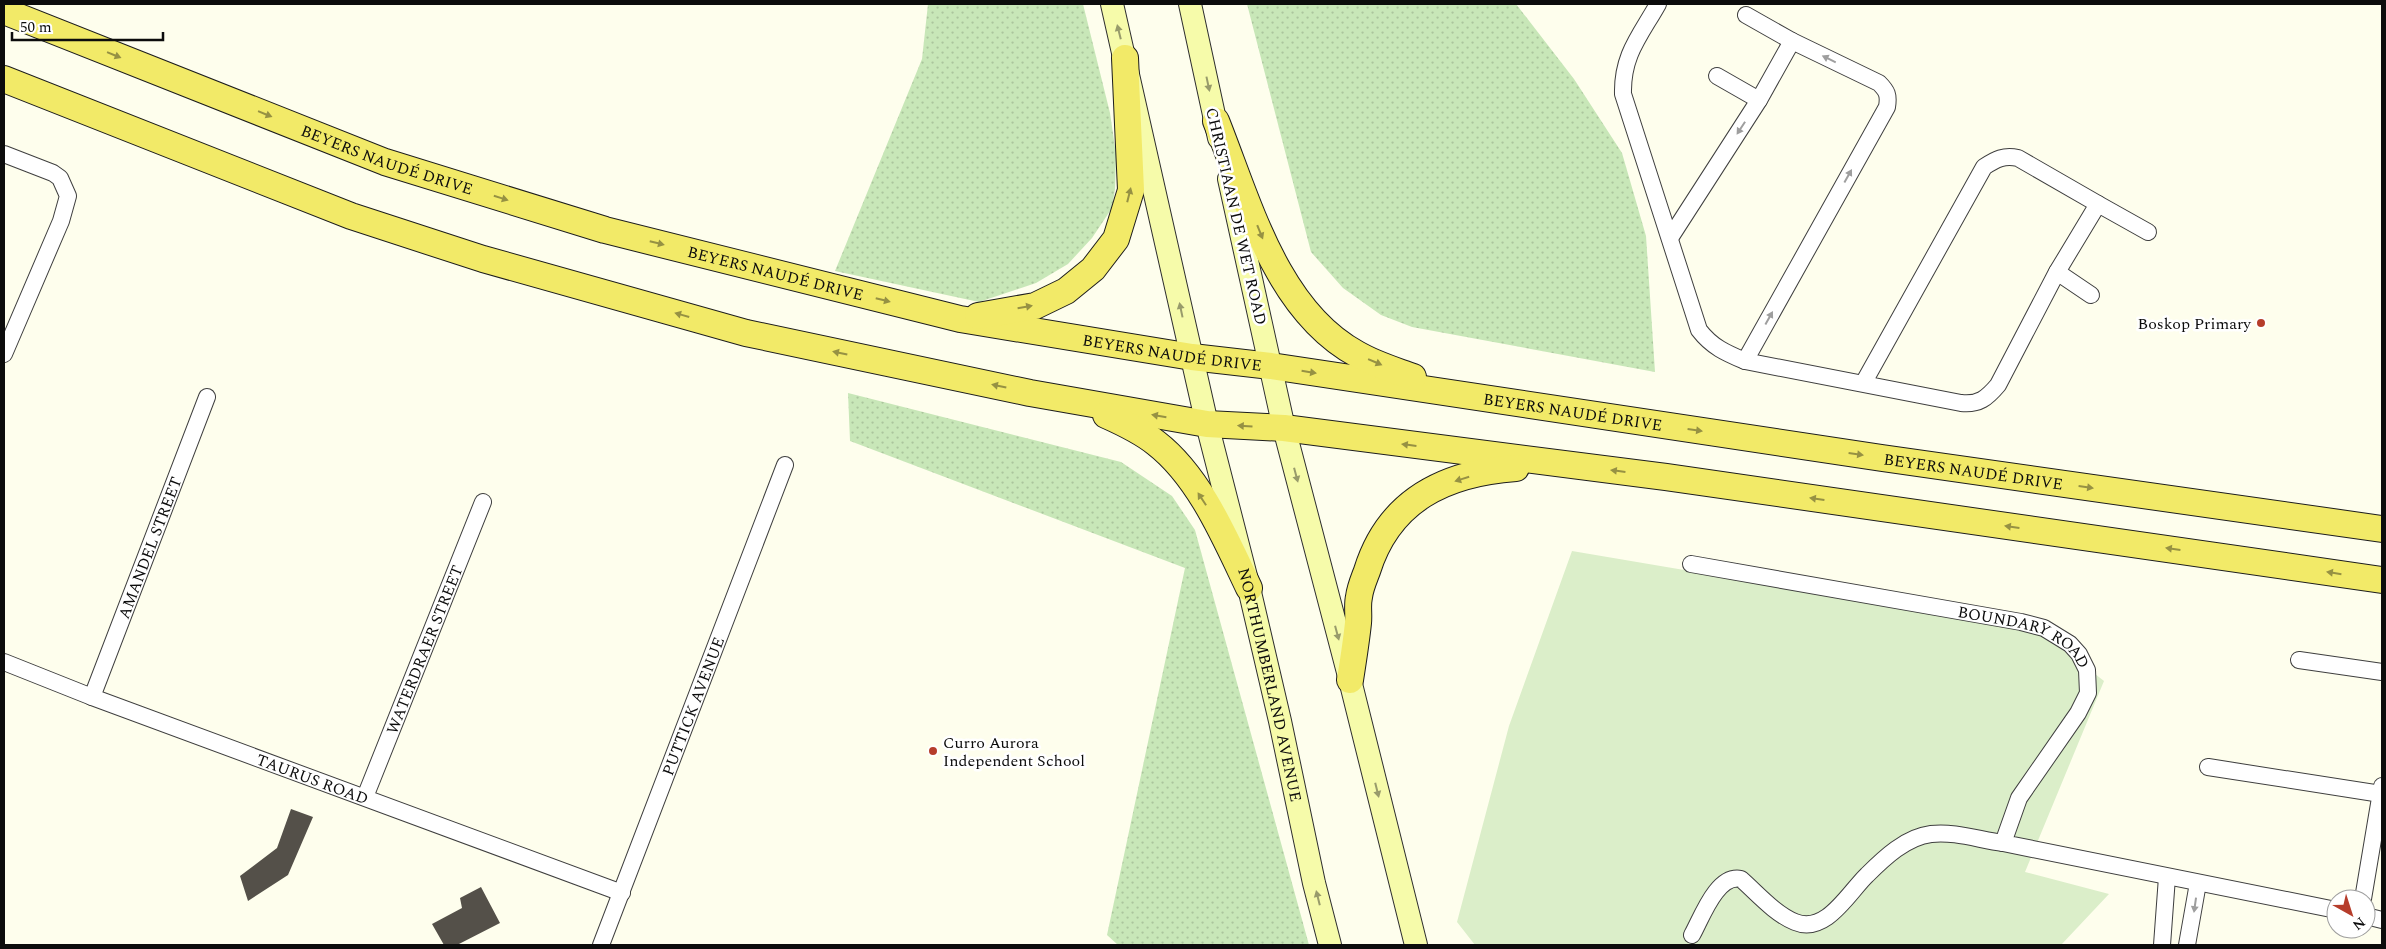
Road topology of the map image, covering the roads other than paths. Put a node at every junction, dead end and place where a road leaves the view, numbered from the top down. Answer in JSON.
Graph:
{"nodes":[{"id":1,"x":1112,"y":4,"type":"edge"},
{"id":2,"x":1190,"y":4,"type":"edge"},
{"id":3,"x":1658,"y":4,"type":"edge"},
{"id":4,"x":4,"y":11,"type":"edge"},
{"id":5,"x":1746,"y":15,"type":"dead end"},
{"id":6,"x":1792,"y":41,"type":"junction"},
{"id":7,"x":1125,"y":58,"type":"junction"},
{"id":8,"x":1717,"y":76,"type":"dead end"},
{"id":9,"x":4,"y":79,"type":"edge"},
{"id":10,"x":1759,"y":100,"type":"junction"},
{"id":11,"x":1216,"y":121,"type":"junction"},
{"id":12,"x":4,"y":154,"type":"edge"},
{"id":13,"x":2098,"y":204,"type":"junction"},
{"id":14,"x":2148,"y":232,"type":"dead end"},
{"id":15,"x":1670,"y":238,"type":"junction"},
{"id":16,"x":2057,"y":272,"type":"junction"},
{"id":17,"x":2091,"y":294,"type":"dead end"},
{"id":18,"x":960,"y":320,"type":"junction"},
{"id":19,"x":4,"y":352,"type":"edge"},
{"id":20,"x":1192,"y":358,"type":"junction"},
{"id":21,"x":1745,"y":361,"type":"junction"},
{"id":22,"x":1271,"y":366,"type":"junction"},
{"id":23,"x":1864,"y":382,"type":"junction"},
{"id":24,"x":1464,"y":395,"type":"junction"},
{"id":25,"x":207,"y":397,"type":"dead end"},
{"id":26,"x":1078,"y":402,"type":"junction"},
{"id":27,"x":1207,"y":424,"type":"junction"},
{"id":28,"x":1284,"y":428,"type":"junction"},
{"id":29,"x":785,"y":465,"type":"dead end"},
{"id":30,"x":1561,"y":465,"type":"junction"},
{"id":31,"x":483,"y":502,"type":"dead end"},
{"id":32,"x":2382,"y":529,"type":"edge"},
{"id":33,"x":1691,"y":564,"type":"dead end"},
{"id":34,"x":2382,"y":580,"type":"edge"},
{"id":35,"x":1249,"y":588,"type":"junction"},
{"id":36,"x":2299,"y":660,"type":"dead end"},
{"id":37,"x":4,"y":662,"type":"edge"},
{"id":38,"x":2382,"y":672,"type":"edge"},
{"id":39,"x":1350,"y":680,"type":"junction"},
{"id":40,"x":92,"y":697,"type":"junction"},
{"id":41,"x":2208,"y":767,"type":"dead end"},
{"id":42,"x":2382,"y":790,"type":"edge"},
{"id":43,"x":365,"y":797,"type":"junction"},
{"id":44,"x":2003,"y":843,"type":"junction"},
{"id":45,"x":2166,"y":877,"type":"junction"},
{"id":46,"x":2198,"y":883,"type":"junction"},
{"id":47,"x":2365,"y":889,"type":"edge"},
{"id":48,"x":622,"y":893,"type":"junction"},
{"id":49,"x":2326,"y":908,"type":"edge"},
{"id":50,"x":1692,"y":935,"type":"dead end"},
{"id":51,"x":601,"y":945,"type":"edge"},
{"id":52,"x":1330,"y":945,"type":"edge"},
{"id":53,"x":1416,"y":945,"type":"edge"},
{"id":54,"x":2162,"y":945,"type":"edge"},
{"id":55,"x":2187,"y":945,"type":"edge"}],
"edges":[{"from":7,"to":1,"type":"main road","one_way":true},
{"from":2,"to":11,"type":"main road","name":"CHRISTIAAN DE WET ROAD","one_way":true},
{"from":3,"to":15,"type":"street"},
{"from":4,"to":18,"type":"main road","name":"BEYERS NAUDÉ DRIVE","one_way":true},
{"from":5,"to":6,"type":"street"},
{"from":6,"to":10,"type":"street"},
{"from":21,"to":6,"type":"street","one_way":true},
{"from":18,"to":7,"type":"main road","one_way":true},
{"from":20,"to":7,"type":"main road","one_way":true},
{"from":8,"to":10,"type":"street"},
{"from":26,"to":9,"type":"main road","one_way":true},
{"from":10,"to":15,"type":"street","one_way":true},
{"from":11,"to":22,"type":"main road","name":"CHRISTIAAN DE WET ROAD"},
{"from":11,"to":24,"type":"main road","one_way":true},
{"from":12,"to":19,"type":"street"},
{"from":13,"to":14,"type":"street"},
{"from":13,"to":16,"type":"street"},
{"from":13,"to":23,"type":"street"},
{"from":15,"to":21,"type":"street"},
{"from":16,"to":17,"type":"street"},
{"from":16,"to":23,"type":"street"},
{"from":18,"to":20,"type":"main road","name":"BEYERS NAUDÉ DRIVE"},
{"from":20,"to":22,"type":"main road","name":"BEYERS NAUDÉ DRIVE"},
{"from":20,"to":27,"type":"main road"},
{"from":21,"to":23,"type":"street"},
{"from":22,"to":24,"type":"main road","name":"BEYERS NAUDÉ DRIVE","one_way":true},
{"from":22,"to":28,"type":"main road","name":"CHRISTIAAN DE WET ROAD"},
{"from":24,"to":32,"type":"main road","name":"BEYERS NAUDÉ DRIVE","one_way":true},
{"from":25,"to":40,"type":"street","name":"AMANDEL STREET"},
{"from":27,"to":26,"type":"main road","one_way":true},
{"from":35,"to":26,"type":"main road","one_way":true},
{"from":28,"to":27,"type":"main road","one_way":true},
{"from":27,"to":35,"type":"main road","name":"NORTHUMBERLAND AVENUE"},
{"from":30,"to":28,"type":"main road","one_way":true},
{"from":28,"to":39,"type":"main road","one_way":true},
{"from":29,"to":48,"type":"street","name":"PUTTICK AVENUE"},
{"from":34,"to":30,"type":"main road","one_way":true},
{"from":30,"to":39,"type":"main road","one_way":true},
{"from":31,"to":43,"type":"street","name":"WATERDRAER STREET"},
{"from":33,"to":44,"type":"street","name":"BOUNDARY ROAD"},
{"from":52,"to":35,"type":"main road","name":"NORTHUMBERLAND AVENUE","one_way":true},
{"from":36,"to":38,"type":"street"},
{"from":37,"to":40,"type":"street","name":"TAURUS ROAD"},
{"from":39,"to":53,"type":"main road","one_way":true},
{"from":40,"to":43,"type":"street","name":"TAURUS ROAD"},
{"from":41,"to":42,"type":"street"},
{"from":42,"to":47,"type":"street"},
{"from":43,"to":48,"type":"street","name":"TAURUS ROAD"},
{"from":44,"to":45,"type":"street"},
{"from":44,"to":50,"type":"street"},
{"from":45,"to":46,"type":"street"},
{"from":45,"to":54,"type":"street"},
{"from":46,"to":49,"type":"street"},
{"from":46,"to":55,"type":"street","one_way":true},
{"from":48,"to":51,"type":"street","name":"PUTTICK AVENUE"}]}
